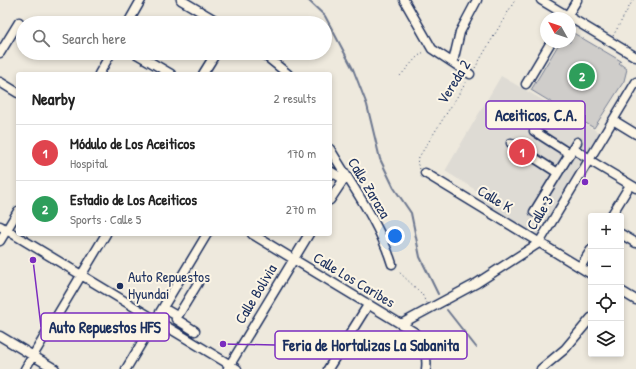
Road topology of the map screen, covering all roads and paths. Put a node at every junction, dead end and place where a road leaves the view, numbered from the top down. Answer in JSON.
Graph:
{"nodes":[{"id":1,"x":141,"y":0,"type":"edge"},
{"id":2,"x":181,"y":0,"type":"edge"},
{"id":3,"x":404,"y":0,"type":"edge"},
{"id":4,"x":477,"y":0,"type":"edge"},
{"id":5,"x":515,"y":0,"type":"edge"},
{"id":6,"x":542,"y":0,"type":"edge"},
{"id":7,"x":577,"y":0,"type":"edge"},
{"id":8,"x":634,"y":0,"type":"edge"},
{"id":9,"x":559,"y":12,"type":"edge"},
{"id":10,"x":569,"y":12,"type":"edge"},
{"id":11,"x":132,"y":16,"type":"edge"},
{"id":12,"x":208,"y":16,"type":"edge"},
{"id":13,"x":576,"y":23,"type":"edge"},
{"id":14,"x":16,"y":27,"type":"edge"},
{"id":15,"x":610,"y":42,"type":"junction"},
{"id":16,"x":431,"y":48,"type":"junction"},
{"id":17,"x":547,"y":48,"type":"edge"},
{"id":18,"x":0,"y":53,"type":"edge"},
{"id":19,"x":636,"y":57,"type":"edge"},
{"id":20,"x":107,"y":60,"type":"edge"},
{"id":21,"x":147,"y":60,"type":"edge"},
{"id":22,"x":212,"y":60,"type":"edge"},
{"id":23,"x":271,"y":60,"type":"edge"},
{"id":24,"x":454,"y":62,"type":"junction"},
{"id":25,"x":101,"y":72,"type":"edge"},
{"id":26,"x":168,"y":72,"type":"edge"},
{"id":27,"x":205,"y":72,"type":"edge"},
{"id":28,"x":286,"y":72,"type":"edge"},
{"id":29,"x":470,"y":74,"type":"junction"},
{"id":30,"x":400,"y":76,"type":"dead end"},
{"id":31,"x":0,"y":82,"type":"edge"},
{"id":32,"x":636,"y":82,"type":"edge"},
{"id":33,"x":526,"y":84,"type":"dead end"},
{"id":34,"x":16,"y":92,"type":"edge"},
{"id":35,"x":613,"y":120,"type":"junction"},
{"id":36,"x":534,"y":131,"type":"dead end"},
{"id":37,"x":636,"y":134,"type":"edge"},
{"id":38,"x":510,"y":143,"type":"dead end"},
{"id":39,"x":574,"y":148,"type":"junction"},
{"id":40,"x":332,"y":153,"type":"edge"},
{"id":41,"x":589,"y":159,"type":"junction"},
{"id":42,"x":332,"y":172,"type":"edge"},
{"id":43,"x":425,"y":173,"type":"joint"},
{"id":44,"x":558,"y":173,"type":"junction"},
{"id":45,"x":345,"y":178,"type":"junction"},
{"id":46,"x":633,"y":186,"type":"edge"},
{"id":47,"x":332,"y":197,"type":"edge"},
{"id":48,"x":534,"y":212,"type":"dead end"},
{"id":49,"x":16,"y":213,"type":"edge"},
{"id":50,"x":613,"y":213,"type":"edge"},
{"id":51,"x":3,"y":228,"type":"edge"},
{"id":52,"x":16,"y":236,"type":"edge"},
{"id":53,"x":16,"y":236,"type":"edge"},
{"id":54,"x":105,"y":236,"type":"edge"},
{"id":55,"x":206,"y":236,"type":"edge"},
{"id":56,"x":255,"y":236,"type":"edge"},
{"id":57,"x":308,"y":236,"type":"edge"},
{"id":58,"x":624,"y":236,"type":"edge"},
{"id":59,"x":0,"y":241,"type":"edge"},
{"id":60,"x":539,"y":243,"type":"junction"},
{"id":61,"x":636,"y":243,"type":"edge"},
{"id":62,"x":588,"y":255,"type":"edge"},
{"id":63,"x":294,"y":260,"type":"junction"},
{"id":64,"x":392,"y":264,"type":"joint"},
{"id":65,"x":580,"y":267,"type":"junction"},
{"id":66,"x":588,"y":272,"type":"edge"},
{"id":67,"x":81,"y":275,"type":"junction"},
{"id":68,"x":198,"y":283,"type":"dead end"},
{"id":69,"x":624,"y":294,"type":"edge"},
{"id":70,"x":636,"y":300,"type":"edge"},
{"id":71,"x":368,"y":305,"type":"junction"},
{"id":72,"x":163,"y":308,"type":"junction"},
{"id":73,"x":429,"y":309,"type":"junction"},
{"id":74,"x":177,"y":316,"type":"junction"},
{"id":75,"x":156,"y":320,"type":"junction"},
{"id":76,"x":589,"y":321,"type":"edge"},
{"id":77,"x":401,"y":324,"type":"junction"},
{"id":78,"x":195,"y":331,"type":"dead end"},
{"id":79,"x":0,"y":336,"type":"edge"},
{"id":80,"x":33,"y":356,"type":"junction"},
{"id":81,"x":231,"y":368,"type":"edge"},
{"id":82,"x":25,"y":369,"type":"edge"},
{"id":83,"x":55,"y":369,"type":"edge"},
{"id":84,"x":126,"y":369,"type":"edge"},
{"id":85,"x":328,"y":369,"type":"edge"},
{"id":86,"x":426,"y":369,"type":"edge"},
{"id":87,"x":541,"y":369,"type":"edge"}],
"edges":[{"from":1,"to":11,"type":"street"},
{"from":2,"to":12,"type":"street"},
{"from":3,"to":16,"type":"street"},
{"from":4,"to":24,"type":"street"},
{"from":5,"to":29,"type":"path","name":"Vereda 2"},
{"from":6,"to":9,"type":"street"},
{"from":7,"to":10,"type":"street"},
{"from":8,"to":15,"type":"path"},
{"from":13,"to":15,"type":"street"},
{"from":14,"to":18,"type":"street"},
{"from":15,"to":19,"type":"street"},
{"from":16,"to":24,"type":"street"},
{"from":16,"to":30,"type":"path"},
{"from":17,"to":33,"type":"street"},
{"from":20,"to":25,"type":"street"},
{"from":21,"to":26,"type":"street"},
{"from":22,"to":27,"type":"street"},
{"from":23,"to":28,"type":"street"},
{"from":24,"to":29,"type":"street"},
{"from":29,"to":43,"type":"path","name":"Vereda 2"},
{"from":31,"to":34,"type":"street"},
{"from":32,"to":35,"type":"street","name":"Calle 3"},
{"from":35,"to":37,"type":"street"},
{"from":35,"to":41,"type":"street","name":"Calle 3"},
{"from":36,"to":39,"type":"street"},
{"from":38,"to":44,"type":"street"},
{"from":39,"to":41,"type":"street"},
{"from":39,"to":44,"type":"street"},
{"from":40,"to":45,"type":"street","name":"Calle Zaraza"},
{"from":41,"to":46,"type":"street"},
{"from":41,"to":60,"type":"street","name":"Calle 3"},
{"from":42,"to":45,"type":"street"},
{"from":43,"to":60,"type":"street","name":"Calle K"},
{"from":44,"to":48,"type":"street"},
{"from":45,"to":47,"type":"street"},
{"from":45,"to":64,"type":"street","name":"Calle Zaraza"},
{"from":46,"to":50,"type":"street"},
{"from":49,"to":51,"type":"street"},
{"from":51,"to":52,"type":"street"},
{"from":51,"to":59,"type":"street"},
{"from":53,"to":67,"type":"street"},
{"from":54,"to":67,"type":"street"},
{"from":55,"to":72,"type":"street"},
{"from":56,"to":63,"type":"street","name":"Calle Los Caribes"},
{"from":57,"to":63,"type":"street","name":"Calle Bolivia"},
{"from":58,"to":61,"type":"street"},
{"from":60,"to":65,"type":"street","name":"Calle K"},
{"from":60,"to":73,"type":"street","name":"Calle 3"},
{"from":62,"to":65,"type":"street"},
{"from":63,"to":71,"type":"street","name":"Calle Los Caribes"},
{"from":63,"to":81,"type":"street","name":"Calle Bolivia"},
{"from":64,"to":73,"type":"path"},
{"from":65,"to":66,"type":"street","name":"Calle K"},
{"from":67,"to":75,"type":"street"},
{"from":67,"to":80,"type":"street"},
{"from":68,"to":74,"type":"street"},
{"from":69,"to":70,"type":"street"},
{"from":71,"to":77,"type":"street","name":"Calle Los Caribes"},
{"from":71,"to":85,"type":"street"},
{"from":72,"to":74,"type":"street"},
{"from":72,"to":75,"type":"street"},
{"from":73,"to":77,"type":"street","name":"Calle 3"},
{"from":74,"to":78,"type":"street"},
{"from":75,"to":81,"type":"street"},
{"from":75,"to":84,"type":"street"},
{"from":76,"to":87,"type":"street"},
{"from":77,"to":86,"type":"street","name":"Calle Los Caribes"},
{"from":79,"to":80,"type":"street"},
{"from":80,"to":82,"type":"street"},
{"from":80,"to":83,"type":"street"}]}
